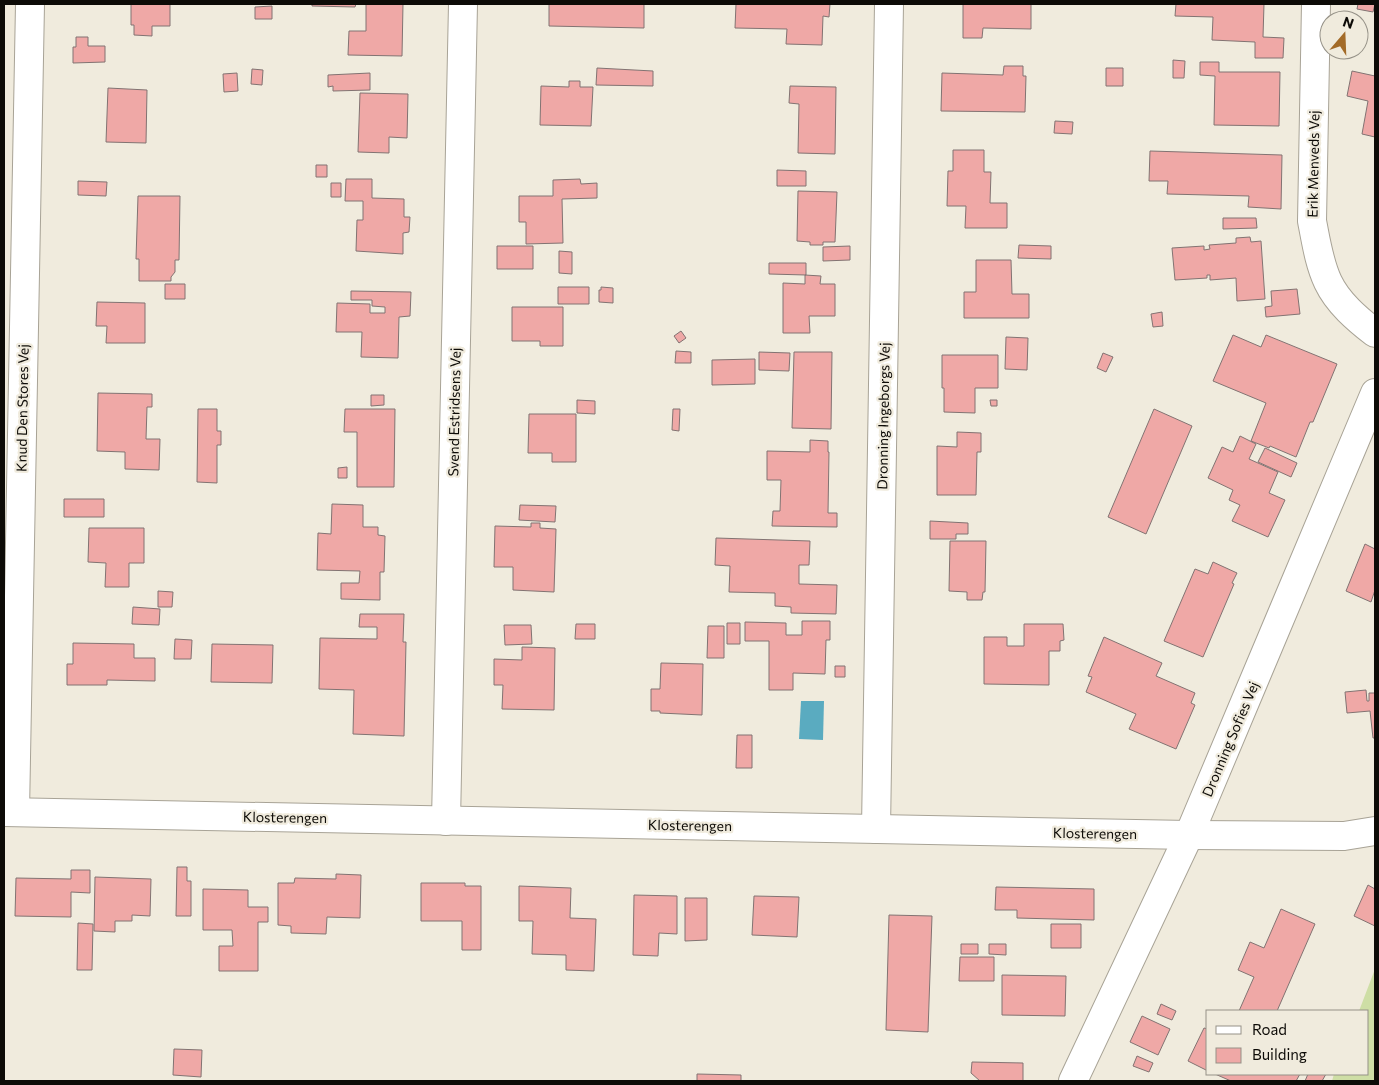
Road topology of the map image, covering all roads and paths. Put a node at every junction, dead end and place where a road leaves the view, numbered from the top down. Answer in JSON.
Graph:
{"nodes":[{"id":1,"x":30,"y":4,"type":"edge"},
{"id":2,"x":462,"y":4,"type":"edge"},
{"id":3,"x":890,"y":4,"type":"edge"},
{"id":4,"x":1316,"y":4,"type":"edge"},
{"id":5,"x":1375,"y":333,"type":"edge"},
{"id":6,"x":1375,"y":393,"type":"edge"},
{"id":7,"x":9,"y":812,"type":"edge"},
{"id":8,"x":446,"y":821,"type":"junction"},
{"id":9,"x":876,"y":829,"type":"junction"},
{"id":10,"x":1375,"y":831,"type":"edge"},
{"id":11,"x":1189,"y":835,"type":"junction"},
{"id":12,"x":1073,"y":1081,"type":"edge"}],
"edges":[{"from":1,"to":7,"type":"street","name":"Knud Den Stores Vej"},
{"from":2,"to":8,"type":"street","name":"Svend Estridsens Vej"},
{"from":3,"to":9,"type":"street","name":"Dronning Ingeborgs Vej"},
{"from":4,"to":5,"type":"street","name":"Erik Menveds Vej"},
{"from":6,"to":11,"type":"street","name":"Dronning Sofies Vej"},
{"from":7,"to":8,"type":"street","name":"Klosterengen"},
{"from":8,"to":9,"type":"street","name":"Klosterengen"},
{"from":9,"to":11,"type":"street","name":"Klosterengen"},
{"from":10,"to":11,"type":"street","name":"Klosterengen"},
{"from":11,"to":12,"type":"street","name":"Dronning Sofies Vej"}]}
